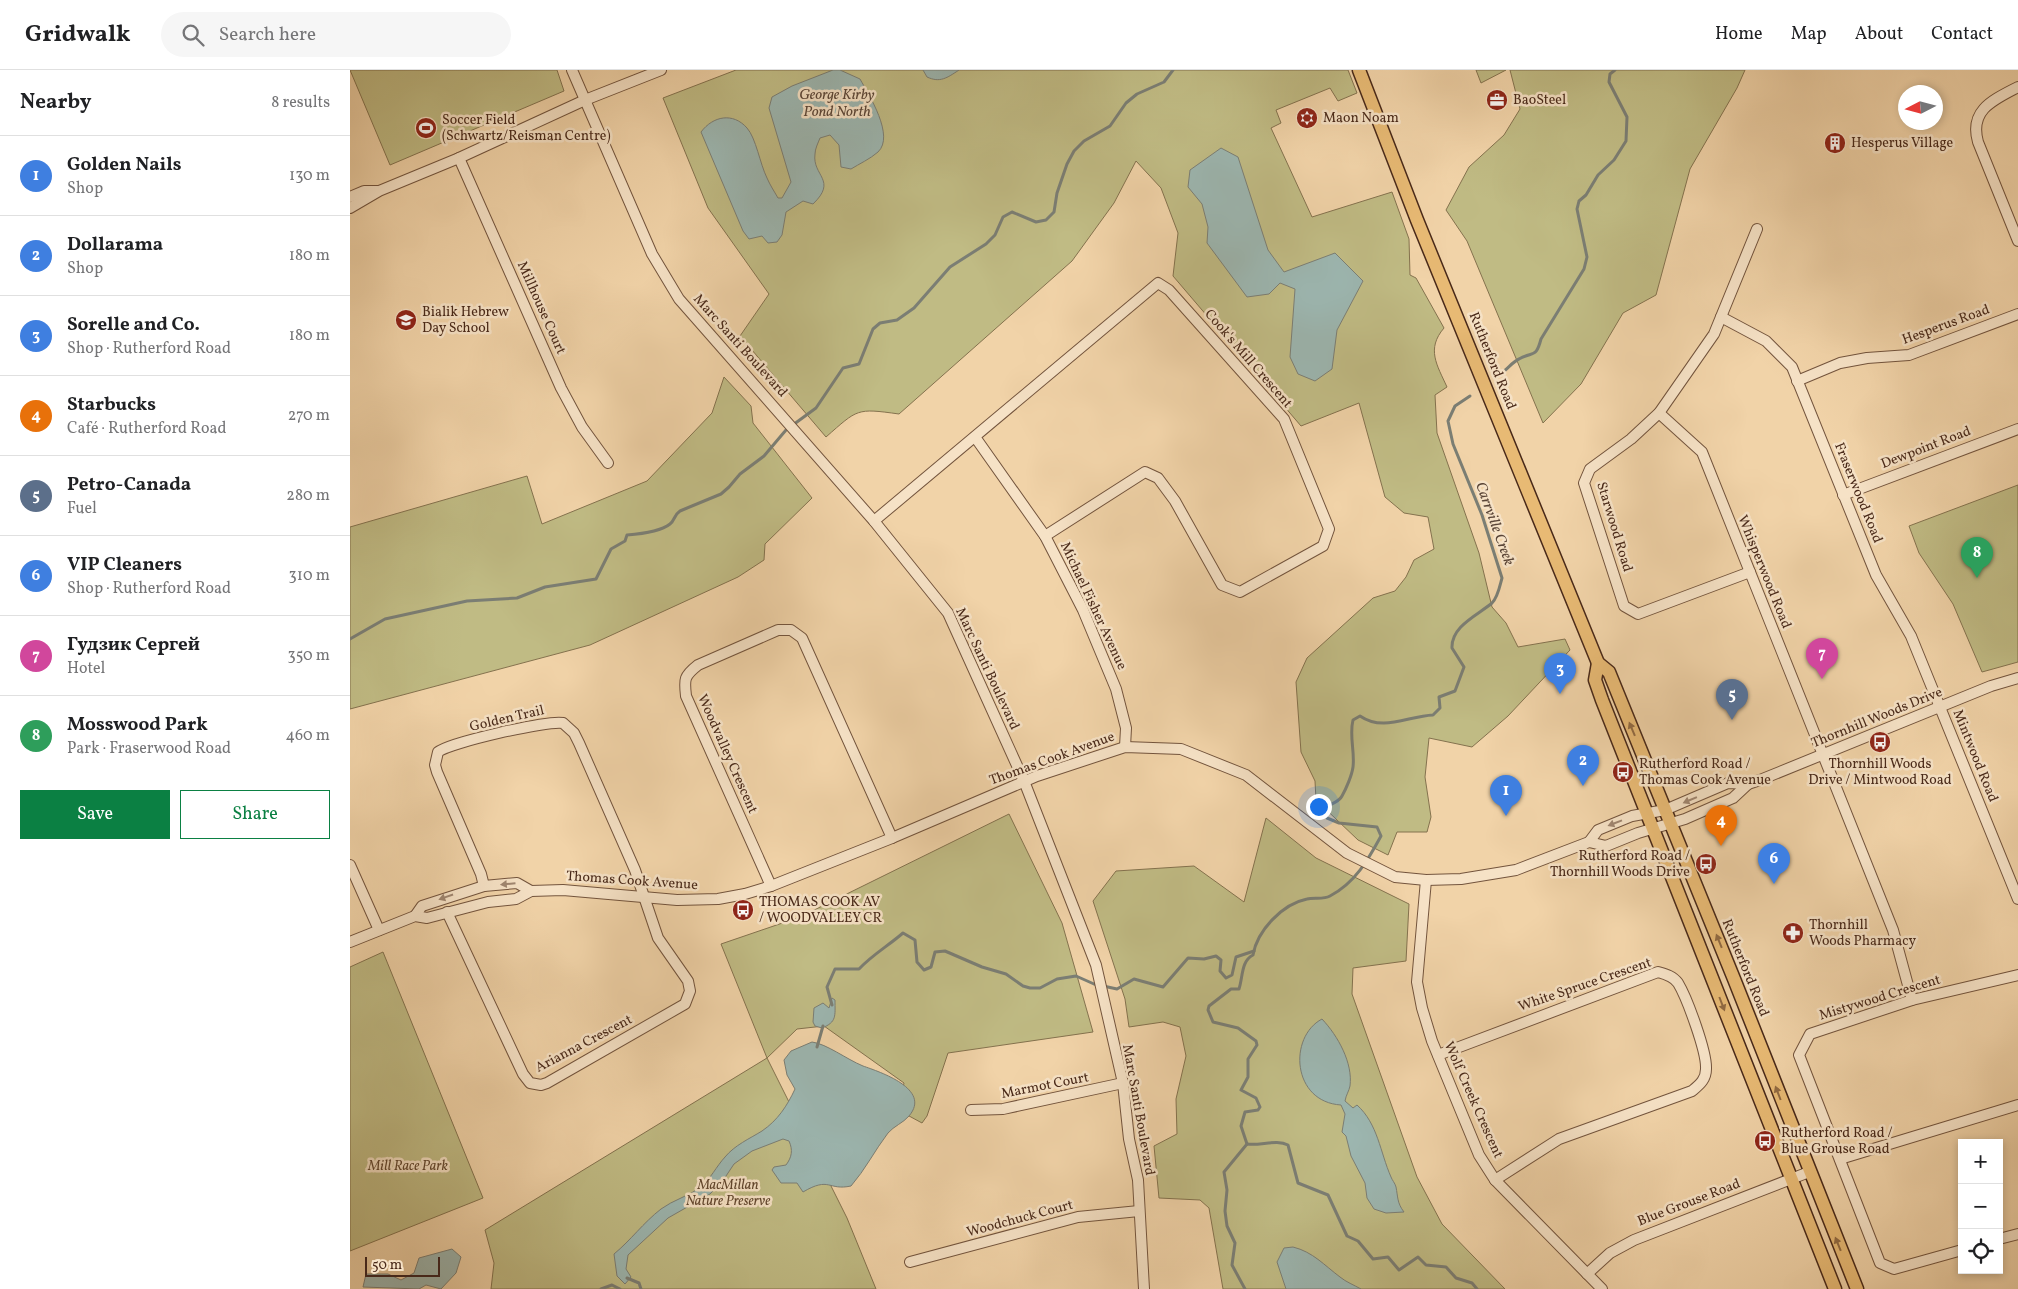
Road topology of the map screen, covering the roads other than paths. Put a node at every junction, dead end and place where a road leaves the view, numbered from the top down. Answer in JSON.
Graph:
{"nodes":[{"id":1,"x":572,"y":70,"type":"edge"},
{"id":2,"x":661,"y":70,"type":"edge"},
{"id":3,"x":1359,"y":70,"type":"edge"},
{"id":4,"x":2017,"y":87,"type":"edge"},
{"id":5,"x":585,"y":100,"type":"junction"},
{"id":6,"x":459,"y":158,"type":"junction"},
{"id":7,"x":379,"y":191,"type":"junction"},
{"id":8,"x":350,"y":197,"type":"edge"},
{"id":9,"x":350,"y":208,"type":"edge"},
{"id":10,"x":1757,"y":229,"type":"dead end"},
{"id":11,"x":2018,"y":242,"type":"edge"},
{"id":12,"x":2018,"y":314,"type":"edge"},
{"id":13,"x":1721,"y":317,"type":"junction"},
{"id":14,"x":1797,"y":381,"type":"junction"},
{"id":15,"x":1659,"y":413,"type":"junction"},
{"id":16,"x":2018,"y":429,"type":"edge"},
{"id":17,"x":975,"y":437,"type":"junction"},
{"id":18,"x":608,"y":463,"type":"dead end"},
{"id":19,"x":1843,"y":494,"type":"junction"},
{"id":20,"x":874,"y":521,"type":"junction"},
{"id":21,"x":1045,"y":536,"type":"junction"},
{"id":22,"x":1750,"y":572,"type":"junction"},
{"id":23,"x":1598,"y":663,"type":"junction"},
{"id":24,"x":2018,"y":678,"type":"edge"},
{"id":25,"x":1940,"y":706,"type":"junction"},
{"id":26,"x":1125,"y":747,"type":"junction"},
{"id":27,"x":1823,"y":756,"type":"junction"},
{"id":28,"x":1024,"y":781,"type":"junction"},
{"id":29,"x":1748,"y":784,"type":"junction"},
{"id":30,"x":1665,"y":810,"type":"junction"},
{"id":31,"x":1646,"y":814,"type":"junction"},
{"id":32,"x":1671,"y":823,"type":"junction"},
{"id":33,"x":1653,"y":828,"type":"junction"},
{"id":34,"x":892,"y":838,"type":"junction"},
{"id":35,"x":1590,"y":842,"type":"junction"},
{"id":36,"x":350,"y":865,"type":"edge"},
{"id":37,"x":1426,"y":880,"type":"junction"},
{"id":38,"x":484,"y":886,"type":"junction"},
{"id":39,"x":771,"y":886,"type":"junction"},
{"id":40,"x":531,"y":891,"type":"junction"},
{"id":41,"x":644,"y":898,"type":"junction"},
{"id":42,"x":2018,"y":899,"type":"edge"},
{"id":43,"x":447,"y":912,"type":"junction"},
{"id":44,"x":414,"y":916,"type":"junction"},
{"id":45,"x":379,"y":930,"type":"junction"},
{"id":46,"x":350,"y":942,"type":"edge"},
{"id":47,"x":2018,"y":975,"type":"edge"},
{"id":48,"x":1912,"y":1000,"type":"junction"},
{"id":49,"x":1438,"y":1055,"type":"junction"},
{"id":50,"x":1122,"y":1083,"type":"junction"},
{"id":51,"x":2018,"y":1105,"type":"edge"},
{"id":52,"x":972,"y":1110,"type":"dead end"},
{"id":53,"x":1840,"y":1159,"type":"junction"},
{"id":54,"x":1809,"y":1172,"type":"junction"},
{"id":55,"x":1791,"y":1179,"type":"junction"},
{"id":56,"x":1495,"y":1180,"type":"junction"},
{"id":57,"x":1139,"y":1211,"type":"junction"},
{"id":58,"x":2018,"y":1234,"type":"edge"},
{"id":59,"x":2003,"y":1238,"type":"edge"},
{"id":60,"x":1958,"y":1251,"type":"edge"},
{"id":61,"x":910,"y":1262,"type":"dead end"},
{"id":62,"x":1587,"y":1274,"type":"junction"},
{"id":63,"x":1144,"y":1289,"type":"edge"},
{"id":64,"x":1602,"y":1289,"type":"edge"},
{"id":65,"x":1835,"y":1289,"type":"edge"},
{"id":66,"x":1856,"y":1289,"type":"edge"}],
"edges":[{"from":1,"to":5,"type":"street","name":"Marc Santi Boulevard"},
{"from":2,"to":5,"type":"street"},
{"from":3,"to":23,"type":"main road","name":"Rutherford Road"},
{"from":4,"to":11,"type":"street"},
{"from":5,"to":6,"type":"street"},
{"from":5,"to":20,"type":"street","name":"Marc Santi Boulevard"},
{"from":6,"to":7,"type":"street"},
{"from":6,"to":18,"type":"street","name":"Millhouse Court"},
{"from":7,"to":8,"type":"street"},
{"from":7,"to":9,"type":"street"},
{"from":10,"to":13,"type":"street","name":"Starwood Road"},
{"from":12,"to":14,"type":"street","name":"Hesperus Road"},
{"from":13,"to":14,"type":"street","name":"Fraserwood Road"},
{"from":13,"to":15,"type":"street","name":"Starwood Road"},
{"from":14,"to":19,"type":"street","name":"Fraserwood Road"},
{"from":15,"to":22,"type":"street","name":"Whisperwood Road"},
{"from":15,"to":22,"type":"street","name":"Starwood Road"},
{"from":16,"to":19,"type":"street","name":"Dewpoint Road"},
{"from":17,"to":20,"type":"street","name":"Cook's Mill Crescent"},
{"from":17,"to":21,"type":"street","name":"Michael Fisher Avenue"},
{"from":17,"to":21,"type":"street","name":"Cook's Mill Crescent"},
{"from":19,"to":25,"type":"street","name":"Fraserwood Road"},
{"from":20,"to":28,"type":"street","name":"Marc Santi Boulevard"},
{"from":21,"to":26,"type":"street","name":"Michael Fisher Avenue"},
{"from":22,"to":27,"type":"street","name":"Whisperwood Road"},
{"from":30,"to":23,"type":"main road","name":"Rutherford Road","one_way":true},
{"from":23,"to":31,"type":"main road","name":"Rutherford Road"},
{"from":24,"to":25,"type":"street","name":"Thornhill Woods Drive"},
{"from":25,"to":27,"type":"street","name":"Thornhill Woods Drive"},
{"from":25,"to":42,"type":"street","name":"Mintwood Road"},
{"from":26,"to":28,"type":"street","name":"Thomas Cook Avenue"},
{"from":26,"to":37,"type":"street","name":"Thomas Cook Avenue"},
{"from":27,"to":29,"type":"street","name":"Thornhill Woods Drive"},
{"from":27,"to":48,"type":"street","name":"Whisperwood Road"},
{"from":28,"to":34,"type":"street","name":"Thomas Cook Avenue"},
{"from":28,"to":50,"type":"street","name":"Marc Santi Boulevard"},
{"from":29,"to":30,"type":"street","name":"Thornhill Woods Drive","one_way":true},
{"from":29,"to":32,"type":"street","name":"Thornhill Woods Drive"},
{"from":30,"to":31,"type":"street","name":"Thornhill Woods Drive"},
{"from":30,"to":32,"type":"main road","name":"Rutherford Road"},
{"from":31,"to":33,"type":"main road","name":"Rutherford Road"},
{"from":31,"to":35,"type":"street","name":"Thomas Cook Avenue","one_way":true},
{"from":32,"to":33,"type":"street","name":"Thornhill Woods Drive"},
{"from":54,"to":32,"type":"main road","name":"Rutherford Road","one_way":true},
{"from":33,"to":35,"type":"street","name":"Thomas Cook Avenue"},
{"from":33,"to":55,"type":"main road","name":"Rutherford Road","one_way":true},
{"from":34,"to":39,"type":"street","name":"Thomas Cook Avenue"},
{"from":34,"to":39,"type":"street","name":"Woodvalley Crescent"},
{"from":35,"to":37,"type":"street","name":"Thomas Cook Avenue"},
{"from":36,"to":45,"type":"street"},
{"from":37,"to":49,"type":"street","name":"Wolf Creek Crescent"},
{"from":40,"to":38,"type":"street","name":"Thomas Cook Avenue","one_way":true},
{"from":38,"to":41,"type":"street","name":"Golden Trail"},
{"from":38,"to":44,"type":"street","name":"Thomas Cook Avenue","one_way":true},
{"from":39,"to":41,"type":"street","name":"Thomas Cook Avenue"},
{"from":40,"to":41,"type":"street","name":"Thomas Cook Avenue"},
{"from":40,"to":43,"type":"street","name":"Thomas Cook Avenue"},
{"from":41,"to":43,"type":"street","name":"Arianna Crescent"},
{"from":43,"to":44,"type":"street","name":"Thomas Cook Avenue"},
{"from":44,"to":45,"type":"street","name":"Thomas Cook Avenue"},
{"from":45,"to":46,"type":"street","name":"Thomas Cook Avenue"},
{"from":47,"to":48,"type":"street","name":"Mistywood Crescent"},
{"from":48,"to":53,"type":"street","name":"Mistywood Crescent"},
{"from":49,"to":56,"type":"street","name":"Wolf Creek Crescent"},
{"from":49,"to":56,"type":"street","name":"White Spruce Crescent"},
{"from":50,"to":52,"type":"street","name":"Marmot Court"},
{"from":50,"to":57,"type":"street","name":"Marc Santi Boulevard"},
{"from":51,"to":53,"type":"street"},
{"from":53,"to":60,"type":"street","name":"Mistywood Crescent"},
{"from":54,"to":55,"type":"street","name":"Blue Grouse Road"},
{"from":66,"to":54,"type":"main road","name":"Rutherford Road","one_way":true},
{"from":55,"to":62,"type":"street","name":"Blue Grouse Road"},
{"from":55,"to":65,"type":"main road","name":"Rutherford Road"},
{"from":56,"to":62,"type":"street","name":"Wolf Creek Crescent"},
{"from":57,"to":61,"type":"street","name":"Woodchuck Court"},
{"from":57,"to":63,"type":"street","name":"Marc Santi Boulevard"},
{"from":58,"to":59,"type":"street"},
{"from":62,"to":64,"type":"street","name":"Wolf Creek Crescent"}]}
